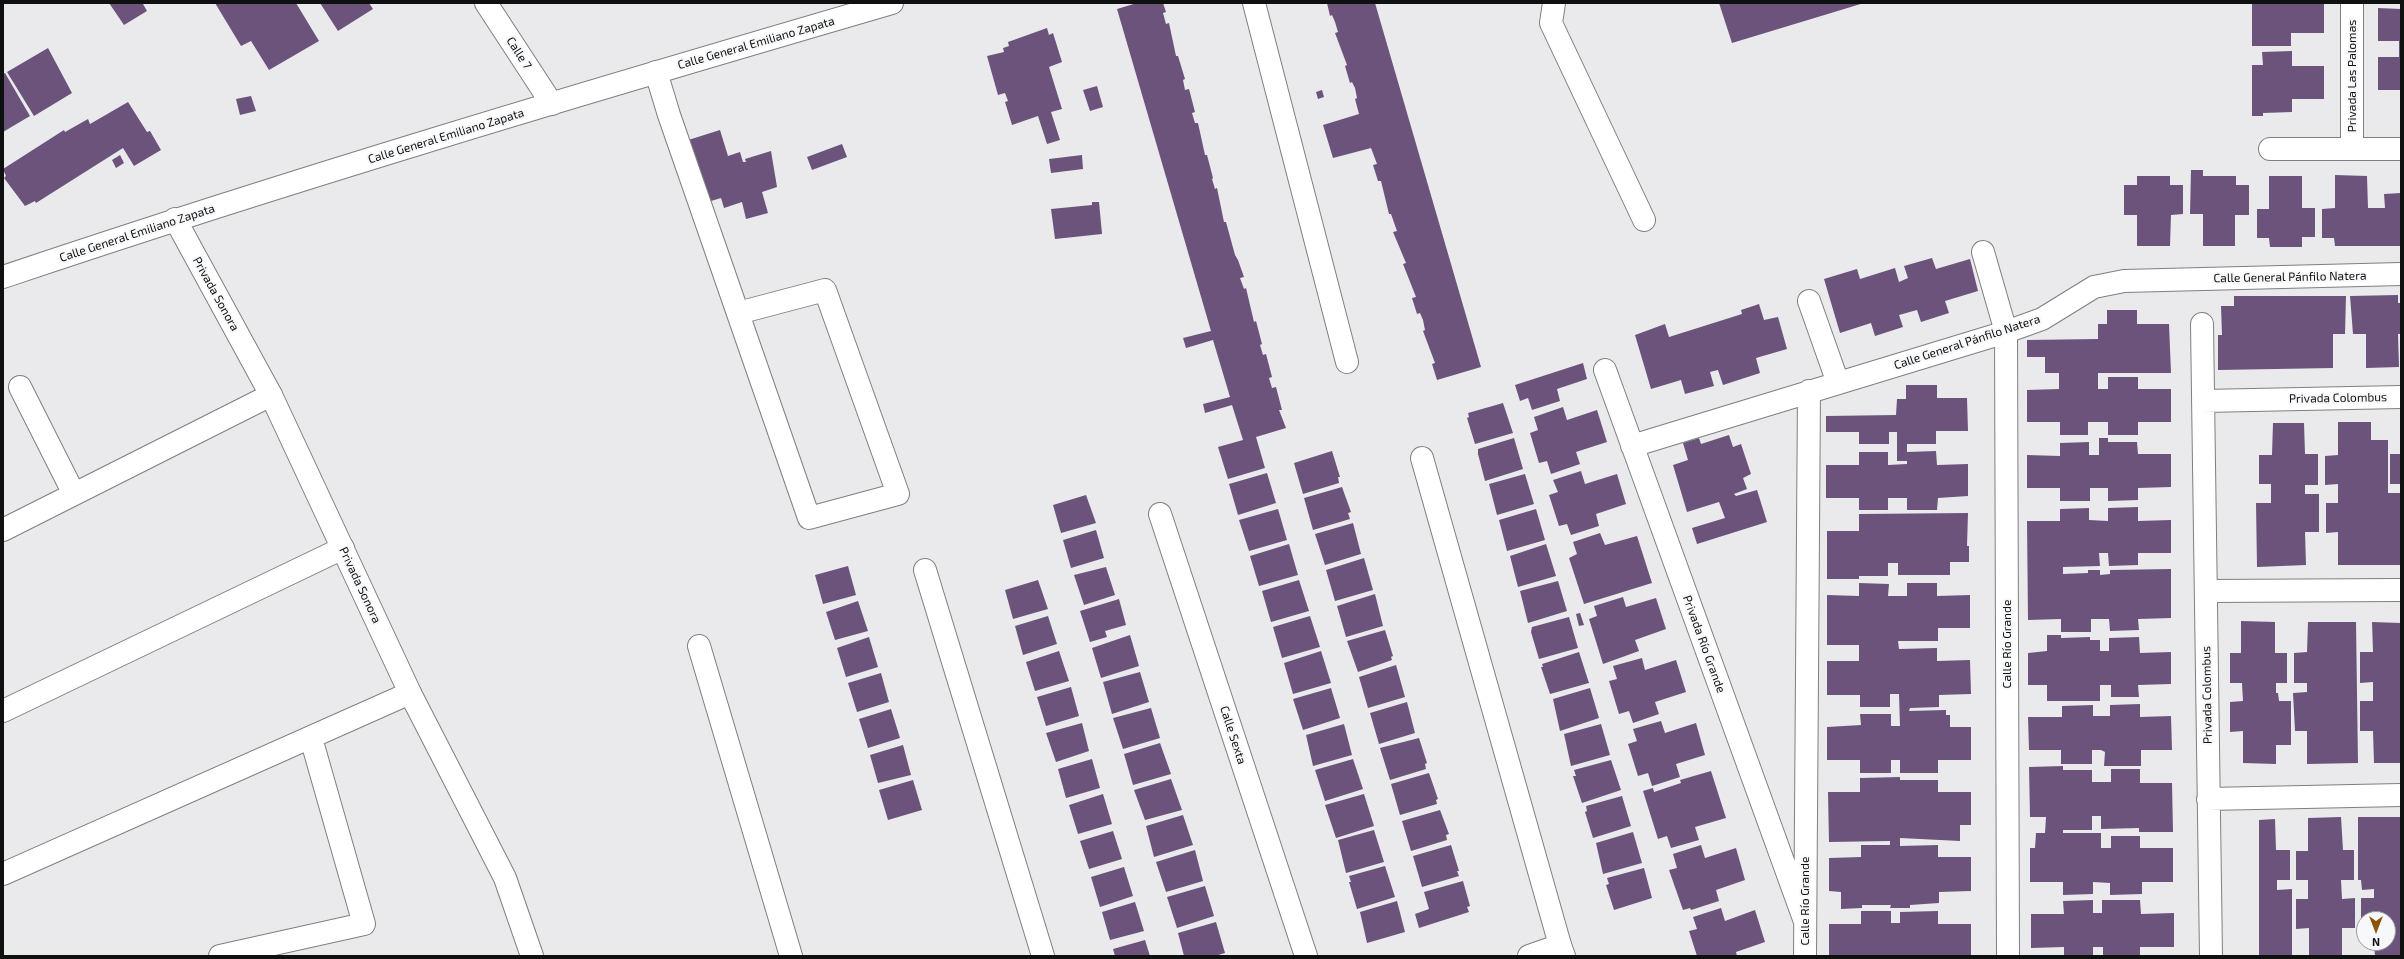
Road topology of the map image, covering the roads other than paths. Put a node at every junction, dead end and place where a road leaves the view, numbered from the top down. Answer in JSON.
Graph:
{"nodes":[{"id":1,"x":486,"y":3,"type":"edge"},
{"id":2,"x":892,"y":3,"type":"edge"},
{"id":3,"x":1254,"y":3,"type":"edge"},
{"id":4,"x":1554,"y":3,"type":"edge"},
{"id":5,"x":2352,"y":3,"type":"edge"},
{"id":6,"x":656,"y":72,"type":"junction"},
{"id":7,"x":552,"y":104,"type":"junction"},
{"id":8,"x":2270,"y":149,"type":"dead end"},
{"id":9,"x":2352,"y":149,"type":"junction"},
{"id":10,"x":2401,"y":149,"type":"edge"},
{"id":11,"x":175,"y":219,"type":"junction"},
{"id":12,"x":1644,"y":220,"type":"dead end"},
{"id":13,"x":1983,"y":252,"type":"dead end"},
{"id":14,"x":4,"y":274,"type":"edge"},
{"id":15,"x":2401,"y":274,"type":"edge"},
{"id":16,"x":1809,"y":301,"type":"dead end"},
{"id":17,"x":738,"y":313,"type":"junction"},
{"id":18,"x":2202,"y":324,"type":"dead end"},
{"id":19,"x":2006,"y":332,"type":"junction"},
{"id":20,"x":1348,"y":362,"type":"dead end"},
{"id":21,"x":1605,"y":370,"type":"dead end"},
{"id":22,"x":1838,"y":383,"type":"junction"},
{"id":23,"x":20,"y":387,"type":"dead end"},
{"id":24,"x":1809,"y":391,"type":"junction"},
{"id":25,"x":271,"y":395,"type":"junction"},
{"id":26,"x":2401,"y":397,"type":"edge"},
{"id":27,"x":2203,"y":402,"type":"junction"},
{"id":28,"x":1632,"y":446,"type":"junction"},
{"id":29,"x":1422,"y":458,"type":"dead end"},
{"id":30,"x":74,"y":494,"type":"junction"},
{"id":31,"x":1160,"y":514,"type":"dead end"},
{"id":32,"x":3,"y":530,"type":"edge"},
{"id":33,"x":343,"y":548,"type":"junction"},
{"id":34,"x":925,"y":570,"type":"dead end"},
{"id":35,"x":2401,"y":590,"type":"edge"},
{"id":36,"x":2206,"y":591,"type":"junction"},
{"id":37,"x":699,"y":646,"type":"dead end"},
{"id":38,"x":410,"y":693,"type":"junction"},
{"id":39,"x":3,"y":711,"type":"edge"},
{"id":40,"x":311,"y":738,"type":"junction"},
{"id":41,"x":2401,"y":795,"type":"edge"},
{"id":42,"x":2208,"y":799,"type":"junction"},
{"id":43,"x":3,"y":874,"type":"edge"},
{"id":44,"x":1804,"y":919,"type":"junction"},
{"id":45,"x":1562,"y":951,"type":"edge"},
{"id":46,"x":220,"y":956,"type":"edge"},
{"id":47,"x":532,"y":956,"type":"edge"},
{"id":48,"x":791,"y":956,"type":"edge"},
{"id":49,"x":1043,"y":956,"type":"edge"},
{"id":50,"x":1306,"y":956,"type":"edge"},
{"id":51,"x":1529,"y":956,"type":"edge"},
{"id":52,"x":1805,"y":956,"type":"edge"},
{"id":53,"x":2008,"y":956,"type":"edge"},
{"id":54,"x":2211,"y":956,"type":"edge"}],
"edges":[{"from":1,"to":7,"type":"street","name":"Calle 7"},
{"from":2,"to":6,"type":"street","name":"Calle General Emiliano Zapata"},
{"from":3,"to":20,"type":"street"},
{"from":4,"to":12,"type":"street"},
{"from":5,"to":9,"type":"street","name":"Privada Las Palomas"},
{"from":6,"to":7,"type":"street","name":"Calle General Emiliano Zapata"},
{"from":6,"to":17,"type":"street"},
{"from":7,"to":11,"type":"street","name":"Calle General Emiliano Zapata"},
{"from":8,"to":9,"type":"street","name":"Privada Las Palomas"},
{"from":9,"to":10,"type":"street","name":"Privada Las Palomas"},
{"from":11,"to":14,"type":"street","name":"Calle General Emiliano Zapata"},
{"from":11,"to":25,"type":"street","name":"Privada Sonora"},
{"from":13,"to":19,"type":"street"},
{"from":15,"to":19,"type":"street","name":"Calle General Pánfilo Natera"},
{"from":16,"to":22,"type":"street"},
{"from":17,"to":17,"type":"street"},
{"from":18,"to":27,"type":"street","name":"Privada Colombus"},
{"from":19,"to":22,"type":"street","name":"Calle General Pánfilo Natera"},
{"from":19,"to":53,"type":"street","name":"Calle Río Grande"},
{"from":21,"to":28,"type":"street","name":"Privada Río Grande"},
{"from":22,"to":24,"type":"street","name":"Calle General Pánfilo Natera"},
{"from":23,"to":30,"type":"street"},
{"from":24,"to":28,"type":"street","name":"Calle General Pánfilo Natera"},
{"from":24,"to":44,"type":"street","name":"Calle Río Grande"},
{"from":25,"to":30,"type":"street"},
{"from":25,"to":33,"type":"street","name":"Privada Sonora"},
{"from":26,"to":27,"type":"street","name":"Privada Colombus"},
{"from":27,"to":36,"type":"street","name":"Privada Colombus"},
{"from":28,"to":44,"type":"street","name":"Privada Río Grande"},
{"from":29,"to":45,"type":"street"},
{"from":30,"to":32,"type":"street"},
{"from":31,"to":50,"type":"street","name":"Calle Sexta"},
{"from":33,"to":38,"type":"street","name":"Privada Sonora"},
{"from":33,"to":39,"type":"street"},
{"from":34,"to":49,"type":"street"},
{"from":35,"to":36,"type":"street"},
{"from":36,"to":42,"type":"street","name":"Privada Colombus"},
{"from":37,"to":48,"type":"street"},
{"from":38,"to":40,"type":"street"},
{"from":38,"to":47,"type":"street","name":"Privada Sonora"},
{"from":40,"to":43,"type":"street"},
{"from":40,"to":46,"type":"street"},
{"from":41,"to":42,"type":"street"},
{"from":42,"to":54,"type":"street","name":"Privada Colombus"},
{"from":44,"to":52,"type":"street","name":"Calle Río Grande"},
{"from":45,"to":51,"type":"street"}]}
